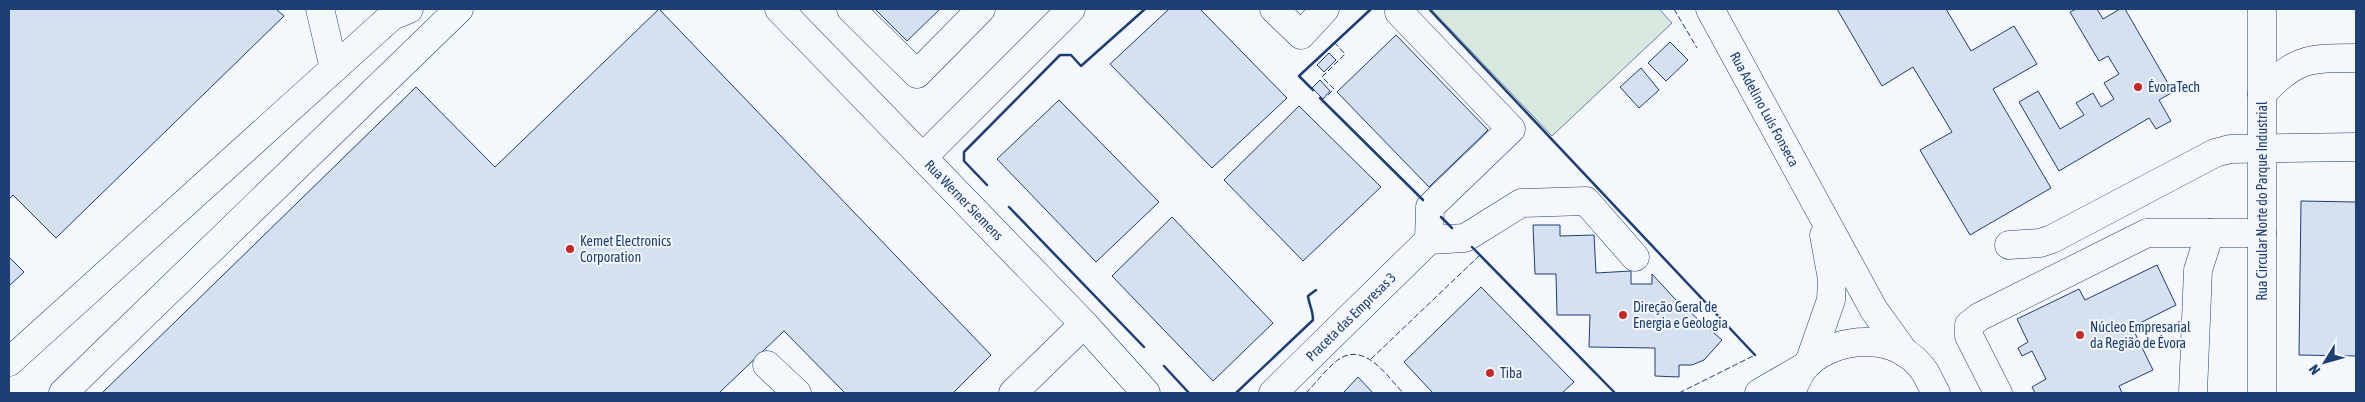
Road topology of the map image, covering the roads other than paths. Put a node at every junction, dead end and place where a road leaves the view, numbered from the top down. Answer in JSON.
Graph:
{"nodes":[{"id":1,"x":320,"y":9,"type":"edge"},
{"id":2,"x":409,"y":9,"type":"edge"},
{"id":3,"x":459,"y":9,"type":"edge"},
{"id":4,"x":780,"y":9,"type":"edge"},
{"id":5,"x":851,"y":9,"type":"edge"},
{"id":6,"x":980,"y":9,"type":"edge"},
{"id":7,"x":1071,"y":9,"type":"edge"},
{"id":8,"x":1274,"y":9,"type":"edge"},
{"id":9,"x":1325,"y":9,"type":"edge"},
{"id":10,"x":1710,"y":9,"type":"edge"},
{"id":11,"x":2262,"y":9,"type":"edge"},
{"id":12,"x":1399,"y":12,"type":"dead end"},
{"id":13,"x":2356,"y":58,"type":"edge"},
{"id":14,"x":334,"y":68,"type":"junction"},
{"id":15,"x":2262,"y":94,"type":"junction"},
{"id":16,"x":2356,"y":147,"type":"edge"},
{"id":17,"x":2262,"y":149,"type":"junction"},
{"id":18,"x":924,"y":156,"type":"junction"},
{"id":19,"x":1819,"y":209,"type":"junction"},
{"id":20,"x":2210,"y":233,"type":"junction"},
{"id":21,"x":2262,"y":233,"type":"junction"},
{"id":22,"x":1429,"y":240,"type":"junction"},
{"id":23,"x":2008,"y":245,"type":"dead end"},
{"id":24,"x":1635,"y":257,"type":"dead end"},
{"id":25,"x":1084,"y":324,"type":"junction"},
{"id":26,"x":1905,"y":353,"type":"junction"},
{"id":27,"x":9,"y":362,"type":"edge"},
{"id":28,"x":1808,"y":364,"type":"junction"},
{"id":29,"x":767,"y":365,"type":"dead end"},
{"id":30,"x":63,"y":393,"type":"edge"},
{"id":31,"x":797,"y":393,"type":"edge"},
{"id":32,"x":1013,"y":393,"type":"edge"},
{"id":33,"x":1146,"y":393,"type":"edge"},
{"id":34,"x":1273,"y":393,"type":"edge"},
{"id":35,"x":1760,"y":393,"type":"edge"},
{"id":36,"x":1790,"y":393,"type":"edge"},
{"id":37,"x":1936,"y":393,"type":"edge"},
{"id":38,"x":1998,"y":393,"type":"edge"},
{"id":39,"x":2193,"y":393,"type":"edge"},
{"id":40,"x":2262,"y":393,"type":"edge"}],
"edges":[{"from":1,"to":14,"type":"street"},
{"from":2,"to":14,"type":"street"},
{"from":3,"to":30,"type":"street"},
{"from":4,"to":18,"type":"street","name":"Rua Werner Siemens"},
{"from":5,"to":6,"type":"street"},
{"from":7,"to":18,"type":"street"},
{"from":8,"to":9,"type":"street"},
{"from":10,"to":19,"type":"street","name":"Rua Adelino Luís Fonseca"},
{"from":11,"to":15,"type":"street","name":"Rua Circular Norte do Parque Industrial"},
{"from":12,"to":22,"type":"street"},
{"from":13,"to":15,"type":"street"},
{"from":14,"to":27,"type":"street"},
{"from":15,"to":17,"type":"street","name":"Rua Circular Norte do Parque Industrial"},
{"from":16,"to":17,"type":"street"},
{"from":17,"to":21,"type":"street","name":"Rua Circular Norte do Parque Industrial"},
{"from":17,"to":23,"type":"street"},
{"from":18,"to":25,"type":"street","name":"Rua Werner Siemens"},
{"from":19,"to":26,"type":"street","name":"Rua Adelino Luís Fonseca"},
{"from":19,"to":28,"type":"street","name":"Rua Adelino Luís Fonseca"},
{"from":20,"to":21,"type":"street"},
{"from":20,"to":38,"type":"street"},
{"from":20,"to":39,"type":"street"},
{"from":21,"to":40,"type":"street","name":"Rua Circular Norte do Parque Industrial"},
{"from":22,"to":24,"type":"street"},
{"from":22,"to":34,"type":"street","name":"Praceta das Empresas 3"},
{"from":25,"to":32,"type":"street"},
{"from":25,"to":33,"type":"street","name":"Rua Werner Siemens"},
{"from":26,"to":28,"type":"street"},
{"from":26,"to":37,"type":"street"},
{"from":28,"to":35,"type":"street"},
{"from":28,"to":36,"type":"street"},
{"from":29,"to":31,"type":"street"}]}
